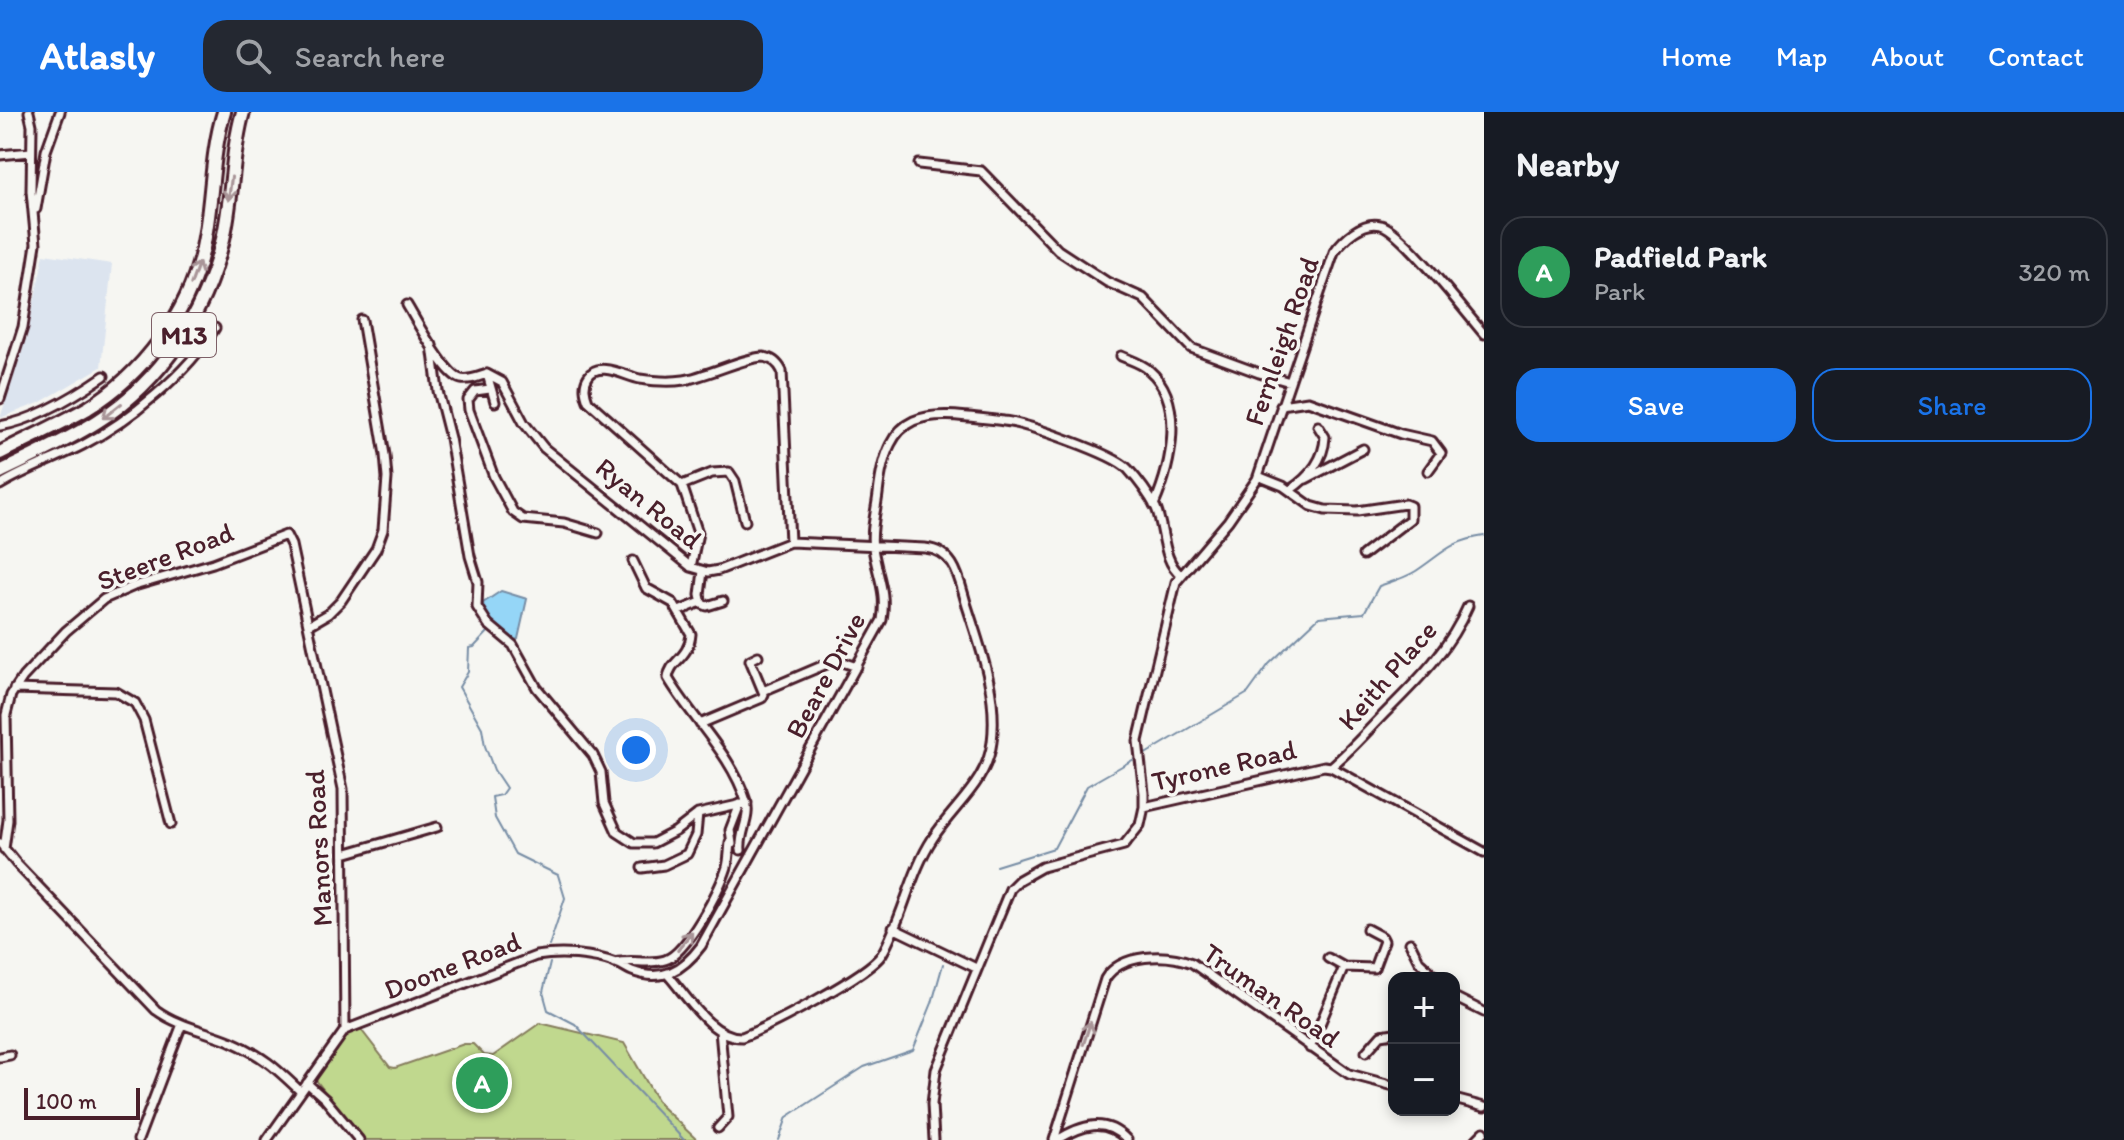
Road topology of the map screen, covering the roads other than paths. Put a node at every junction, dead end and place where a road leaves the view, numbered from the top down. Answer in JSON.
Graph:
{"nodes":[{"id":1,"x":29,"y":112,"type":"edge"},
{"id":2,"x":60,"y":112,"type":"edge"},
{"id":3,"x":224,"y":112,"type":"edge"},
{"id":4,"x":243,"y":112,"type":"edge"},
{"id":5,"x":31,"y":152,"type":"junction"},
{"id":6,"x":0,"y":155,"type":"edge"},
{"id":7,"x":919,"y":164,"type":"dead end"},
{"id":8,"x":35,"y":215,"type":"junction"},
{"id":9,"x":407,"y":305,"type":"dead end"},
{"id":10,"x":362,"y":320,"type":"dead end"},
{"id":11,"x":215,"y":328,"type":"dead end"},
{"id":12,"x":1484,"y":334,"type":"edge"},
{"id":13,"x":432,"y":345,"type":"junction"},
{"id":14,"x":1121,"y":356,"type":"dead end"},
{"id":15,"x":487,"y":374,"type":"junction"},
{"id":16,"x":104,"y":376,"type":"dead end"},
{"id":17,"x":1290,"y":382,"type":"junction"},
{"id":18,"x":490,"y":389,"type":"junction"},
{"id":19,"x":0,"y":399,"type":"edge"},
{"id":20,"x":495,"y":402,"type":"dead end"},
{"id":21,"x":1281,"y":405,"type":"junction"},
{"id":22,"x":0,"y":426,"type":"edge"},
{"id":23,"x":1318,"y":426,"type":"dead end"},
{"id":24,"x":1363,"y":449,"type":"dead end"},
{"id":25,"x":0,"y":453,"type":"edge"},
{"id":26,"x":1428,"y":471,"type":"dead end"},
{"id":27,"x":0,"y":472,"type":"edge"},
{"id":28,"x":1258,"y":476,"type":"junction"},
{"id":29,"x":1304,"y":480,"type":"junction"},
{"id":30,"x":0,"y":485,"type":"edge"},
{"id":31,"x":682,"y":485,"type":"junction"},
{"id":32,"x":1290,"y":490,"type":"junction"},
{"id":33,"x":1154,"y":505,"type":"junction"},
{"id":34,"x":745,"y":521,"type":"dead end"},
{"id":35,"x":598,"y":533,"type":"dead end"},
{"id":36,"x":286,"y":535,"type":"joint"},
{"id":37,"x":790,"y":542,"type":"junction"},
{"id":38,"x":872,"y":547,"type":"junction"},
{"id":39,"x":1363,"y":555,"type":"dead end"},
{"id":40,"x":633,"y":561,"type":"dead end"},
{"id":41,"x":691,"y":567,"type":"junction"},
{"id":42,"x":703,"y":571,"type":"junction"},
{"id":43,"x":1181,"y":575,"type":"junction"},
{"id":44,"x":723,"y":601,"type":"dead end"},
{"id":45,"x":701,"y":602,"type":"junction"},
{"id":46,"x":1468,"y":606,"type":"dead end"},
{"id":47,"x":679,"y":611,"type":"junction"},
{"id":48,"x":309,"y":625,"type":"junction"},
{"id":49,"x":758,"y":656,"type":"dead end"},
{"id":50,"x":857,"y":667,"type":"junction"},
{"id":51,"x":14,"y":689,"type":"junction"},
{"id":52,"x":763,"y":691,"type":"junction"},
{"id":53,"x":700,"y":724,"type":"junction"},
{"id":54,"x":1331,"y":767,"type":"junction"},
{"id":55,"x":743,"y":801,"type":"junction"},
{"id":56,"x":1144,"y":807,"type":"junction"},
{"id":57,"x":698,"y":814,"type":"junction"},
{"id":58,"x":171,"y":824,"type":"dead end"},
{"id":59,"x":437,"y":827,"type":"dead end"},
{"id":60,"x":730,"y":842,"type":"junction"},
{"id":61,"x":2,"y":846,"type":"edge"},
{"id":62,"x":741,"y":850,"type":"junction"},
{"id":63,"x":1484,"y":852,"type":"edge"},
{"id":64,"x":344,"y":854,"type":"junction"},
{"id":65,"x":752,"y":855,"type":"junction"},
{"id":66,"x":642,"y":868,"type":"dead end"},
{"id":67,"x":893,"y":928,"type":"junction"},
{"id":68,"x":1367,"y":929,"type":"dead end"},
{"id":69,"x":1410,"y":943,"type":"dead end"},
{"id":70,"x":1328,"y":958,"type":"dead end"},
{"id":71,"x":615,"y":963,"type":"junction"},
{"id":72,"x":1344,"y":967,"type":"junction"},
{"id":73,"x":976,"y":968,"type":"junction"},
{"id":74,"x":1431,"y":972,"type":"edge"},
{"id":75,"x":668,"y":975,"type":"junction"},
{"id":76,"x":1460,"y":1000,"type":"edge"},
{"id":77,"x":1484,"y":1012,"type":"edge"},
{"id":78,"x":182,"y":1024,"type":"junction"},
{"id":79,"x":345,"y":1030,"type":"junction"},
{"id":80,"x":720,"y":1031,"type":"junction"},
{"id":81,"x":1388,"y":1034,"type":"edge"},
{"id":82,"x":1310,"y":1048,"type":"junction"},
{"id":83,"x":1366,"y":1052,"type":"dead end"},
{"id":84,"x":10,"y":1055,"type":"dead end"},
{"id":85,"x":0,"y":1057,"type":"edge"},
{"id":86,"x":307,"y":1083,"type":"junction"},
{"id":87,"x":1388,"y":1084,"type":"edge"},
{"id":88,"x":300,"y":1091,"type":"junction"},
{"id":89,"x":1460,"y":1101,"type":"edge"},
{"id":90,"x":1484,"y":1107,"type":"edge"},
{"id":91,"x":718,"y":1128,"type":"dead end"},
{"id":92,"x":1484,"y":1132,"type":"edge"},
{"id":93,"x":138,"y":1140,"type":"edge"},
{"id":94,"x":267,"y":1140,"type":"edge"},
{"id":95,"x":359,"y":1140,"type":"edge"},
{"id":96,"x":934,"y":1140,"type":"edge"},
{"id":97,"x":1055,"y":1140,"type":"edge"},
{"id":98,"x":1127,"y":1140,"type":"edge"},
{"id":99,"x":1476,"y":1140,"type":"edge"}],
"edges":[{"from":1,"to":5,"type":"street"},
{"from":2,"to":8,"type":"street"},
{"from":25,"to":3,"type":"highway","number":"M13","one_way":true},
{"from":4,"to":27,"type":"highway","number":"M13","one_way":true},
{"from":5,"to":6,"type":"street"},
{"from":5,"to":8,"type":"street"},
{"from":7,"to":17,"type":"street"},
{"from":8,"to":19,"type":"street"},
{"from":9,"to":13,"type":"street"},
{"from":10,"to":48,"type":"street"},
{"from":11,"to":30,"type":"street"},
{"from":12,"to":17,"type":"street","name":"Fernleigh Road"},
{"from":13,"to":15,"type":"street"},
{"from":13,"to":57,"type":"street"},
{"from":14,"to":33,"type":"street"},
{"from":15,"to":18,"type":"street"},
{"from":15,"to":41,"type":"street","name":"Ryan Road"},
{"from":16,"to":22,"type":"street"},
{"from":17,"to":21,"type":"street","name":"Fernleigh Road"},
{"from":18,"to":20,"type":"street"},
{"from":18,"to":35,"type":"street"},
{"from":21,"to":26,"type":"street"},
{"from":21,"to":28,"type":"street","name":"Fernleigh Road"},
{"from":23,"to":29,"type":"street"},
{"from":24,"to":29,"type":"street"},
{"from":28,"to":32,"type":"street"},
{"from":28,"to":43,"type":"street","name":"Fernleigh Road"},
{"from":29,"to":32,"type":"street"},
{"from":31,"to":34,"type":"street"},
{"from":31,"to":37,"type":"street"},
{"from":31,"to":41,"type":"street"},
{"from":32,"to":39,"type":"street"},
{"from":33,"to":38,"type":"street"},
{"from":33,"to":43,"type":"street"},
{"from":36,"to":48,"type":"street","name":"Manors Road"},
{"from":36,"to":51,"type":"street","name":"Steere Road"},
{"from":37,"to":38,"type":"street","name":"Ryan Road"},
{"from":37,"to":42,"type":"street","name":"Ryan Road"},
{"from":38,"to":50,"type":"street","name":"Beare Drive"},
{"from":38,"to":67,"type":"street"},
{"from":40,"to":47,"type":"street"},
{"from":41,"to":42,"type":"street","name":"Ryan Road"},
{"from":42,"to":45,"type":"street"},
{"from":43,"to":56,"type":"street"},
{"from":44,"to":45,"type":"street"},
{"from":45,"to":47,"type":"street"},
{"from":46,"to":54,"type":"street","name":"Keith Place"},
{"from":47,"to":53,"type":"street"},
{"from":48,"to":64,"type":"street","name":"Manors Road"},
{"from":49,"to":52,"type":"street"},
{"from":50,"to":52,"type":"street"},
{"from":50,"to":65,"type":"street","name":"Beare Drive"},
{"from":51,"to":58,"type":"street"},
{"from":51,"to":61,"type":"street"},
{"from":52,"to":53,"type":"street"},
{"from":53,"to":55,"type":"street"},
{"from":54,"to":56,"type":"street","name":"Tyrone Road"},
{"from":54,"to":63,"type":"street","name":"Tyrone Road"},
{"from":55,"to":57,"type":"street"},
{"from":55,"to":60,"type":"street"},
{"from":55,"to":62,"type":"street"},
{"from":56,"to":73,"type":"street"},
{"from":57,"to":66,"type":"street"},
{"from":59,"to":64,"type":"street"},
{"from":60,"to":62,"type":"street"},
{"from":71,"to":60,"type":"street","one_way":true},
{"from":61,"to":78,"type":"street"},
{"from":62,"to":65,"type":"street"},
{"from":64,"to":79,"type":"street","name":"Manors Road"},
{"from":65,"to":75,"type":"street","name":"Beare Drive"},
{"from":67,"to":73,"type":"street"},
{"from":67,"to":80,"type":"street"},
{"from":68,"to":72,"type":"street"},
{"from":69,"to":74,"type":"street"},
{"from":70,"to":72,"type":"street"},
{"from":71,"to":75,"type":"street","name":"Doone Road"},
{"from":71,"to":79,"type":"street","name":"Doone Road"},
{"from":72,"to":82,"type":"street"},
{"from":73,"to":96,"type":"street"},
{"from":75,"to":80,"type":"street"},
{"from":76,"to":77,"type":"street"},
{"from":78,"to":88,"type":"street"},
{"from":78,"to":93,"type":"street"},
{"from":79,"to":86,"type":"street"},
{"from":80,"to":91,"type":"street"},
{"from":81,"to":83,"type":"street","name":"Truman Road"},
{"from":82,"to":87,"type":"street","name":"Truman Road"},
{"from":97,"to":82,"type":"street","name":"Truman Road","one_way":true},
{"from":84,"to":85,"type":"street"},
{"from":86,"to":88,"type":"street"},
{"from":86,"to":95,"type":"street"},
{"from":88,"to":94,"type":"street"},
{"from":89,"to":90,"type":"street"},
{"from":92,"to":99,"type":"street"},
{"from":97,"to":98,"type":"street"}]}
